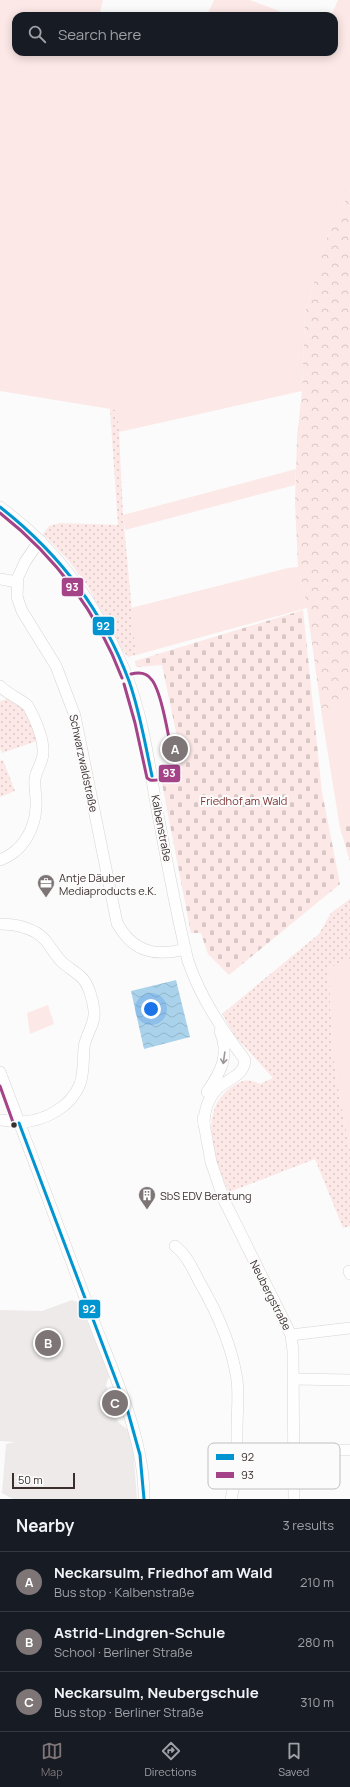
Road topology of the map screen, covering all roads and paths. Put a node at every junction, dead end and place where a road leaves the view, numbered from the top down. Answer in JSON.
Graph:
{"nodes":[{"id":1,"x":0,"y":507,"type":"edge"},
{"id":2,"x":40,"y":540,"type":"junction"},
{"id":3,"x":0,"y":579,"type":"edge"},
{"id":4,"x":17,"y":582,"type":"junction"},
{"id":5,"x":0,"y":686,"type":"edge"},
{"id":6,"x":0,"y":860,"type":"edge"},
{"id":7,"x":0,"y":924,"type":"edge"},
{"id":8,"x":185,"y":949,"type":"junction"},
{"id":9,"x":216,"y":1021,"type":"junction"},
{"id":10,"x":245,"y":1060,"type":"joint"},
{"id":11,"x":0,"y":1072,"type":"edge"},
{"id":12,"x":0,"y":1120,"type":"edge"},
{"id":13,"x":19,"y":1123,"type":"junction"},
{"id":14,"x":204,"y":1125,"type":"junction"},
{"id":15,"x":175,"y":1246,"type":"dead end"},
{"id":16,"x":350,"y":1328,"type":"edge"},
{"id":17,"x":291,"y":1335,"type":"junction"},
{"id":18,"x":294,"y":1379,"type":"junction"},
{"id":19,"x":350,"y":1380,"type":"edge"},
{"id":20,"x":237,"y":1443,"type":"edge"},
{"id":21,"x":295,"y":1443,"type":"edge"},
{"id":22,"x":233,"y":1489,"type":"edge"},
{"id":23,"x":294,"y":1489,"type":"edge"},
{"id":24,"x":144,"y":1499,"type":"edge"},
{"id":25,"x":231,"y":1499,"type":"edge"},
{"id":26,"x":294,"y":1499,"type":"edge"}],
"edges":[{"from":1,"to":2,"type":"street","name":"Kalbenstraße"},
{"from":2,"to":4,"type":"street","name":"Schwarzwaldstraße"},
{"from":2,"to":8,"type":"street","name":"Kalbenstraße"},
{"from":3,"to":4,"type":"street"},
{"from":4,"to":8,"type":"street","name":"Schwarzwaldstraße"},
{"from":5,"to":6,"type":"street"},
{"from":7,"to":13,"type":"street"},
{"from":8,"to":9,"type":"street","name":"Kalbenstraße"},
{"from":9,"to":10,"type":"street","name":"Kalbenstraße"},
{"from":9,"to":14,"type":"street","name":"Neubergstraße","one_way":true},
{"from":10,"to":14,"type":"street","name":"Neubergstraße"},
{"from":11,"to":13,"type":"street"},
{"from":12,"to":13,"type":"street"},
{"from":13,"to":24,"type":"street"},
{"from":14,"to":17,"type":"street","name":"Neubergstraße"},
{"from":15,"to":20,"type":"street"},
{"from":16,"to":17,"type":"street"},
{"from":17,"to":18,"type":"street","name":"Neubergstraße"},
{"from":18,"to":19,"type":"street"},
{"from":18,"to":21,"type":"street","name":"Neubergstraße"},
{"from":22,"to":25,"type":"street"},
{"from":23,"to":26,"type":"street","name":"Neubergstraße"}]}
